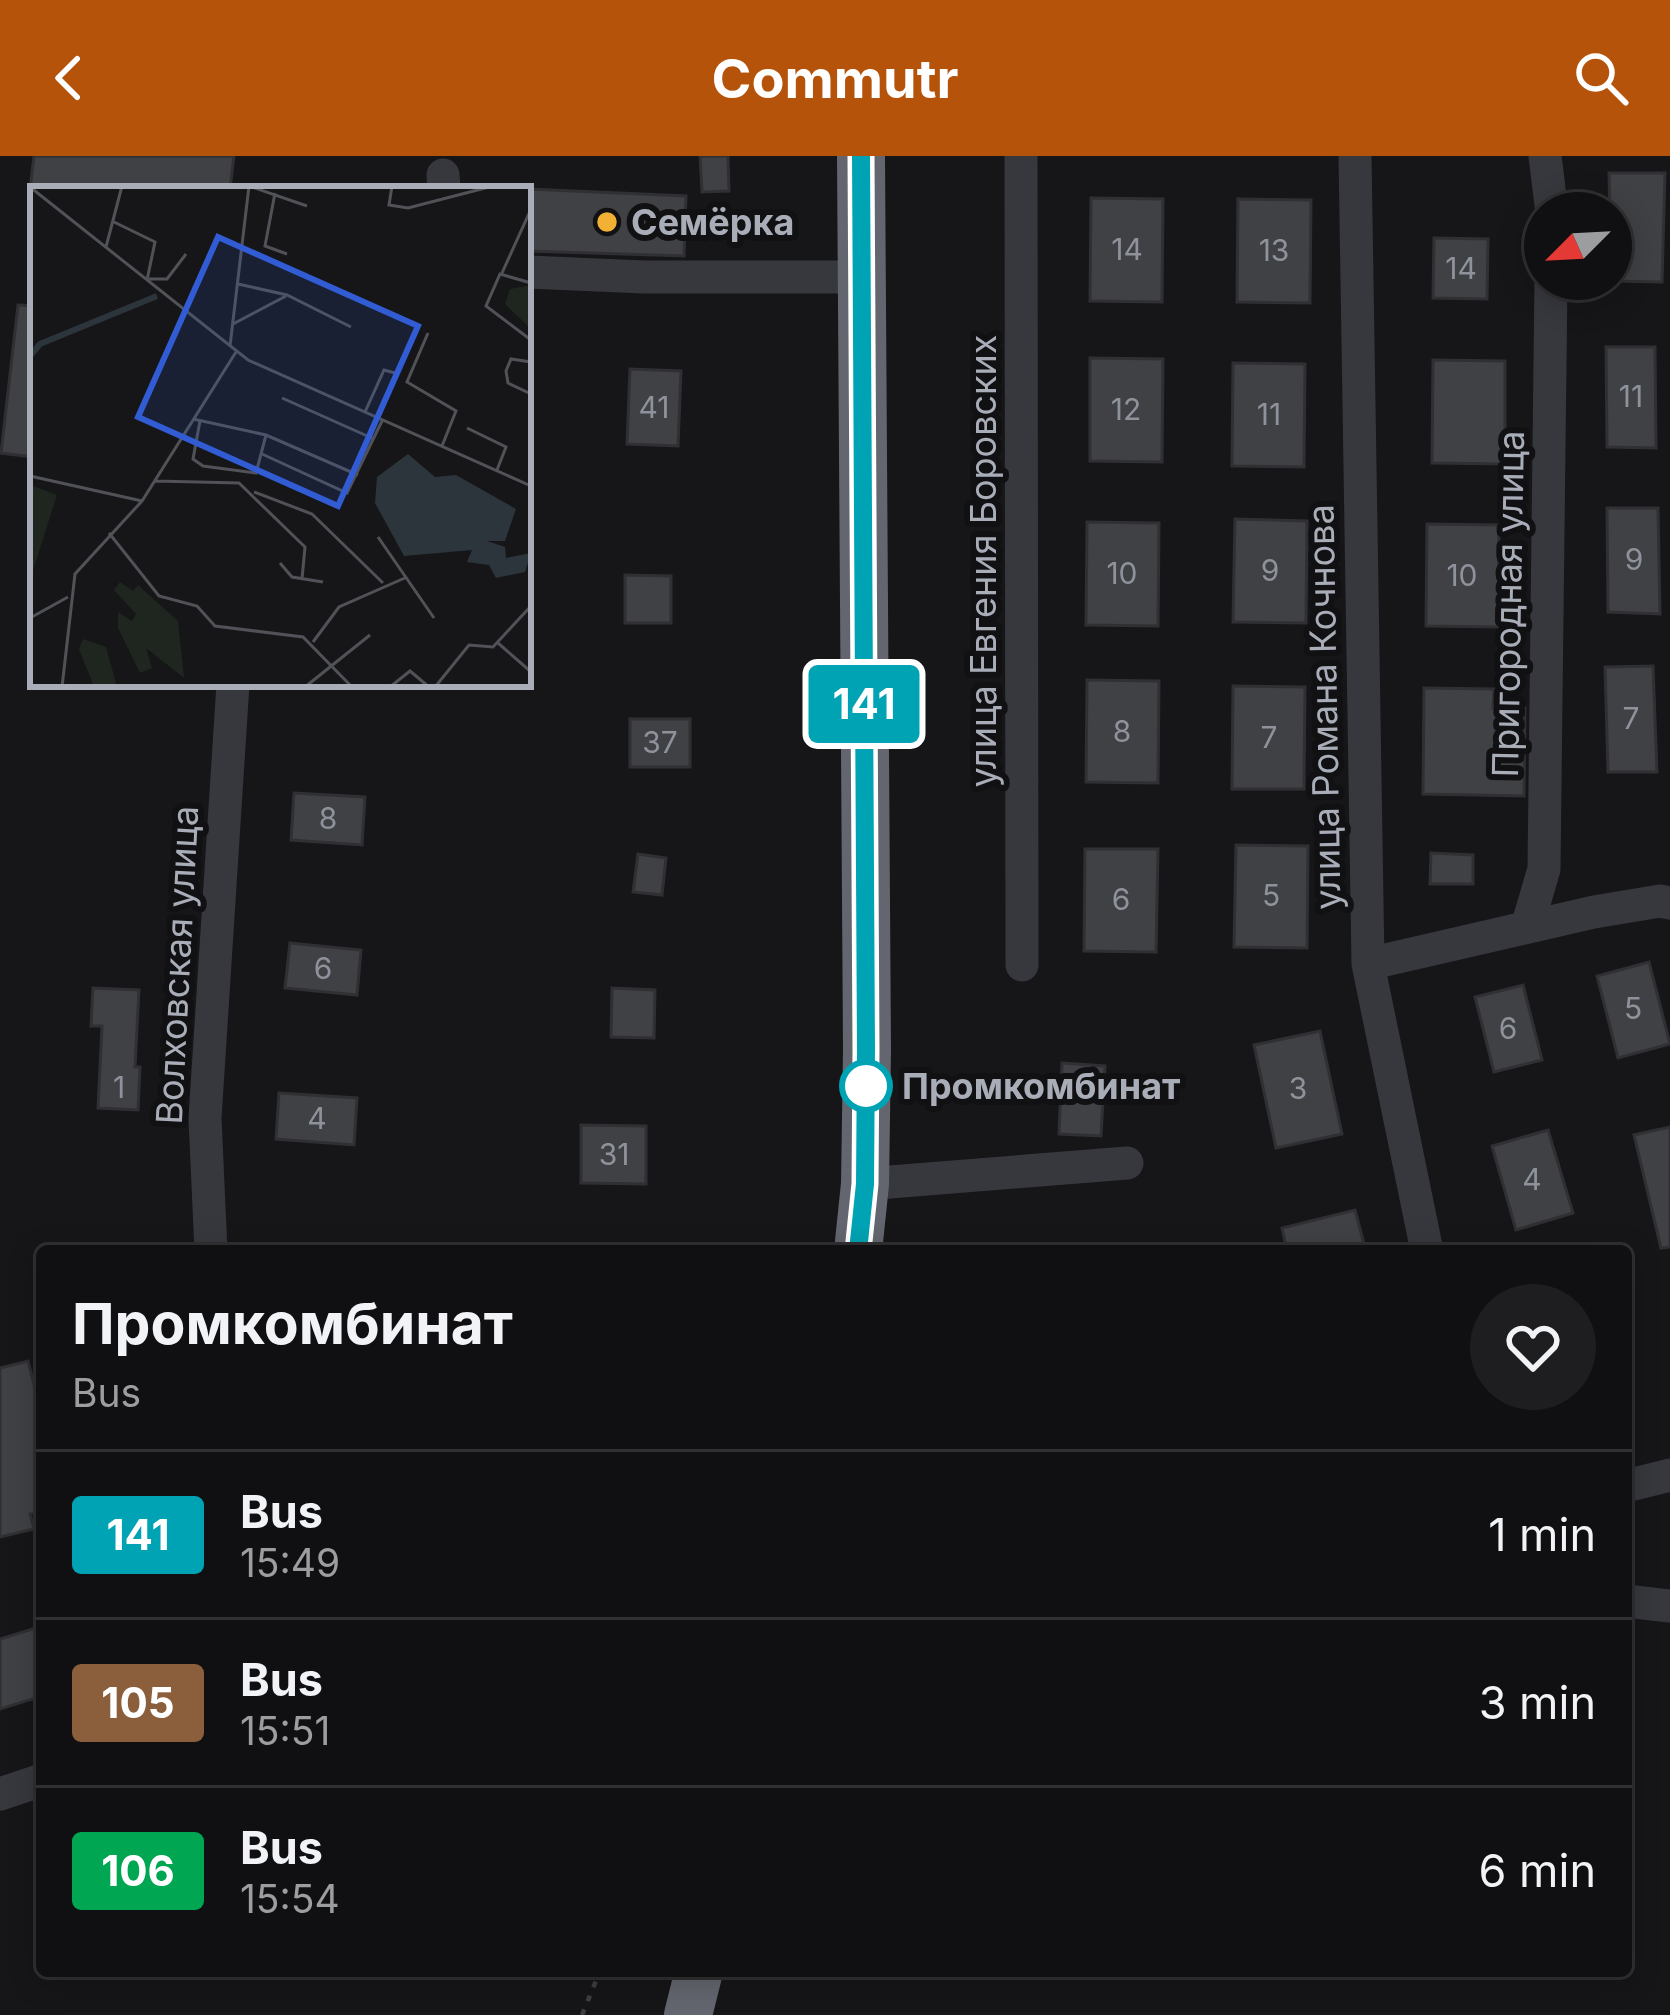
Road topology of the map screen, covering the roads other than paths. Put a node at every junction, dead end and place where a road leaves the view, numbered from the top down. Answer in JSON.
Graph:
{"nodes":[{"id":1,"x":861,"y":156,"type":"edge"},
{"id":2,"x":1022,"y":156,"type":"edge"},
{"id":3,"x":1355,"y":156,"type":"edge"},
{"id":4,"x":1545,"y":156,"type":"edge"},
{"id":5,"x":1549,"y":192,"type":"edge"},
{"id":6,"x":531,"y":272,"type":"edge"},
{"id":7,"x":860,"y":277,"type":"junction"},
{"id":8,"x":1551,"y":300,"type":"edge"},
{"id":9,"x":233,"y":687,"type":"edge"},
{"id":10,"x":1670,"y":903,"type":"edge"},
{"id":11,"x":1527,"y":928,"type":"junction"},
{"id":12,"x":1368,"y":964,"type":"junction"},
{"id":13,"x":1022,"y":965,"type":"dead end"},
{"id":14,"x":1127,"y":1163,"type":"dead end"},
{"id":15,"x":865,"y":1184,"type":"junction"},
{"id":16,"x":211,"y":1245,"type":"edge"},
{"id":17,"x":859,"y":1245,"type":"edge"},
{"id":18,"x":1426,"y":1245,"type":"edge"},
{"id":19,"x":1670,"y":1475,"type":"edge"},
{"id":20,"x":1632,"y":1484,"type":"edge"},
{"id":21,"x":1632,"y":1602,"type":"edge"},
{"id":22,"x":1670,"y":1606,"type":"edge"},
{"id":23,"x":36,"y":1782,"type":"edge"},
{"id":24,"x":0,"y":1794,"type":"edge"},
{"id":25,"x":698,"y":1977,"type":"edge"},
{"id":26,"x":688,"y":2015,"type":"edge"}],
"edges":[{"from":1,"to":7,"type":"highway"},
{"from":2,"to":13,"type":"street","name":"улица Евгения Боровских"},
{"from":3,"to":12,"type":"street","name":"улица Романа Кочнова"},
{"from":4,"to":5,"type":"street"},
{"from":6,"to":7,"type":"street"},
{"from":7,"to":15,"type":"highway"},
{"from":8,"to":11,"type":"street","name":"Пригородная улица"},
{"from":9,"to":16,"type":"street","name":"Волховская улица"},
{"from":10,"to":11,"type":"street"},
{"from":11,"to":12,"type":"street"},
{"from":12,"to":18,"type":"street","name":"улица Романа Кочнова"},
{"from":14,"to":15,"type":"street"},
{"from":15,"to":17,"type":"highway"},
{"from":19,"to":20,"type":"street"},
{"from":21,"to":22,"type":"street"},
{"from":23,"to":24,"type":"street"},
{"from":25,"to":26,"type":"highway"}]}
